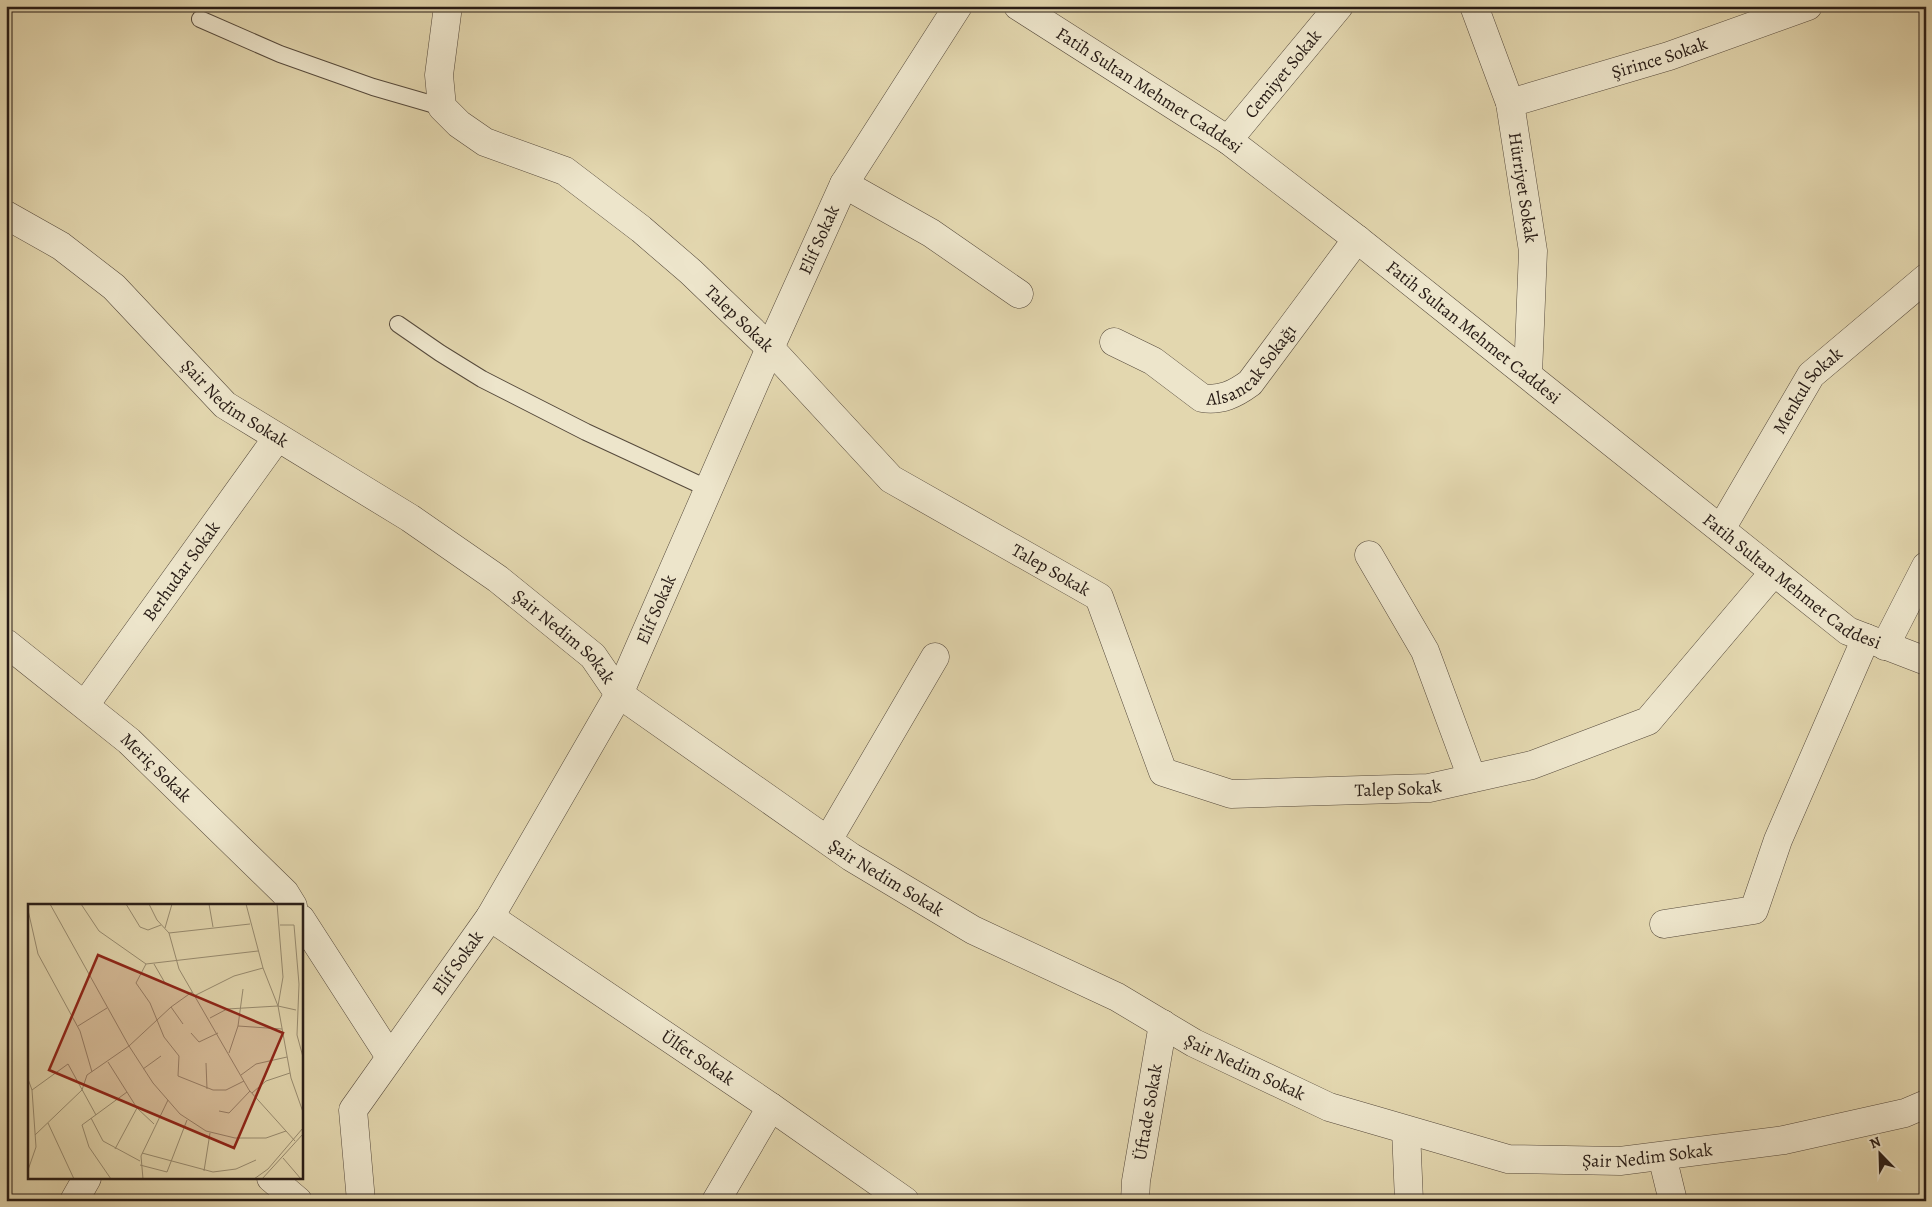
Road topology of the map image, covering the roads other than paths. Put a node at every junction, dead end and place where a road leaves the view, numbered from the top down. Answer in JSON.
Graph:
{"nodes":[{"id":1,"x":448,"y":6,"type":"edge"},
{"id":2,"x":958,"y":6,"type":"edge"},
{"id":3,"x":1018,"y":6,"type":"edge"},
{"id":4,"x":1339,"y":6,"type":"edge"},
{"id":5,"x":1474,"y":6,"type":"edge"},
{"id":6,"x":1808,"y":6,"type":"edge"},
{"id":7,"x":200,"y":19,"type":"dead end"},
{"id":8,"x":1510,"y":102,"type":"junction"},
{"id":9,"x":442,"y":107,"type":"junction"},
{"id":10,"x":1228,"y":140,"type":"junction"},
{"id":11,"x":844,"y":184,"type":"junction"},
{"id":12,"x":6,"y":216,"type":"edge"},
{"id":13,"x":1357,"y":239,"type":"junction"},
{"id":14,"x":1926,"y":278,"type":"edge"},
{"id":15,"x":1019,"y":294,"type":"dead end"},
{"id":16,"x":398,"y":324,"type":"dead end"},
{"id":17,"x":1114,"y":342,"type":"dead end"},
{"id":18,"x":770,"y":348,"type":"junction"},
{"id":19,"x":1528,"y":374,"type":"junction"},
{"id":20,"x":277,"y":438,"type":"junction"},
{"id":21,"x":709,"y":489,"type":"junction"},
{"id":22,"x":1721,"y":529,"type":"junction"},
{"id":23,"x":1369,"y":555,"type":"dead end"},
{"id":24,"x":1926,"y":566,"type":"edge"},
{"id":25,"x":1774,"y":572,"type":"junction"},
{"id":26,"x":1876,"y":642,"type":"junction"},
{"id":27,"x":6,"y":643,"type":"edge"},
{"id":28,"x":935,"y":657,"type":"dead end"},
{"id":29,"x":1926,"y":661,"type":"edge"},
{"id":30,"x":619,"y":694,"type":"junction"},
{"id":31,"x":85,"y":705,"type":"junction"},
{"id":32,"x":1472,"y":778,"type":"junction"},
{"id":33,"x":828,"y":840,"type":"junction"},
{"id":34,"x":292,"y":904,"type":"edge"},
{"id":35,"x":490,"y":917,"type":"junction"},
{"id":36,"x":302,"y":921,"type":"edge"},
{"id":37,"x":1664,"y":924,"type":"dead end"},
{"id":38,"x":1163,"y":1024,"type":"junction"},
{"id":39,"x":390,"y":1057,"type":"junction"},
{"id":40,"x":1926,"y":1104,"type":"edge"},
{"id":41,"x":771,"y":1107,"type":"junction"},
{"id":42,"x":1406,"y":1130,"type":"junction"},
{"id":43,"x":1662,"y":1156,"type":"junction"},
{"id":44,"x":86,"y":1180,"type":"edge"},
{"id":45,"x":273,"y":1180,"type":"edge"},
{"id":46,"x":74,"y":1201,"type":"edge"},
{"id":47,"x":298,"y":1201,"type":"edge"},
{"id":48,"x":361,"y":1201,"type":"edge"},
{"id":49,"x":716,"y":1201,"type":"edge"},
{"id":50,"x":905,"y":1201,"type":"edge"},
{"id":51,"x":1135,"y":1201,"type":"edge"},
{"id":52,"x":1409,"y":1201,"type":"edge"},
{"id":53,"x":1674,"y":1201,"type":"edge"}],
"edges":[{"from":1,"to":9,"type":"street"},
{"from":2,"to":11,"type":"street","name":"Elif Sokak"},
{"from":3,"to":10,"type":"street","name":"Fatih Sultan Mehmet Caddesi"},
{"from":4,"to":10,"type":"street","name":"Cemiyet Sokak"},
{"from":5,"to":8,"type":"street","name":"Hürriyet Sokak"},
{"from":6,"to":8,"type":"street","name":"Şirince Sokak"},
{"from":7,"to":9,"type":"lane"},
{"from":8,"to":19,"type":"street","name":"Hürriyet Sokak"},
{"from":9,"to":18,"type":"street","name":"Talep Sokak"},
{"from":10,"to":13,"type":"street","name":"Fatih Sultan Mehmet Caddesi"},
{"from":11,"to":15,"type":"street"},
{"from":11,"to":18,"type":"street","name":"Elif Sokak"},
{"from":12,"to":20,"type":"street","name":"Şair Nedim Sokak"},
{"from":13,"to":17,"type":"street","name":"Alsancak Sokağı"},
{"from":13,"to":19,"type":"street","name":"Fatih Sultan Mehmet Caddesi"},
{"from":14,"to":22,"type":"street","name":"Menkul Sokak"},
{"from":16,"to":21,"type":"lane"},
{"from":18,"to":21,"type":"street","name":"Elif Sokak"},
{"from":18,"to":32,"type":"street","name":"Talep Sokak"},
{"from":19,"to":22,"type":"street","name":"Fatih Sultan Mehmet Caddesi"},
{"from":20,"to":30,"type":"street","name":"Şair Nedim Sokak"},
{"from":20,"to":31,"type":"street","name":"Berhudar Sokak"},
{"from":21,"to":30,"type":"street","name":"Elif Sokak"},
{"from":22,"to":25,"type":"street","name":"Fatih Sultan Mehmet Caddesi"},
{"from":23,"to":32,"type":"street"},
{"from":24,"to":26,"type":"street"},
{"from":25,"to":26,"type":"street","name":"Fatih Sultan Mehmet Caddesi"},
{"from":25,"to":32,"type":"street","name":"Talep Sokak"},
{"from":26,"to":29,"type":"street","name":"Fatih Sultan Mehmet Caddesi"},
{"from":26,"to":37,"type":"street"},
{"from":27,"to":31,"type":"street","name":"Meriç Sokak"},
{"from":28,"to":33,"type":"street"},
{"from":30,"to":33,"type":"street","name":"Şair Nedim Sokak"},
{"from":30,"to":35,"type":"street","name":"Elif Sokak"},
{"from":31,"to":34,"type":"street","name":"Meriç Sokak"},
{"from":33,"to":38,"type":"street","name":"Şair Nedim Sokak"},
{"from":35,"to":39,"type":"street","name":"Elif Sokak"},
{"from":35,"to":41,"type":"street","name":"Ülfet Sokak"},
{"from":36,"to":39,"type":"street"},
{"from":38,"to":42,"type":"street","name":"Şair Nedim Sokak"},
{"from":38,"to":51,"type":"street","name":"Üftade Sokak"},
{"from":39,"to":48,"type":"street","name":"Elif Sokak"},
{"from":40,"to":43,"type":"street","name":"Şair Nedim Sokak"},
{"from":41,"to":49,"type":"street"},
{"from":41,"to":50,"type":"street","name":"Ülfet Sokak"},
{"from":42,"to":43,"type":"street","name":"Şair Nedim Sokak"},
{"from":42,"to":52,"type":"street"},
{"from":43,"to":53,"type":"street"},
{"from":44,"to":46,"type":"street"},
{"from":45,"to":47,"type":"street"}]}
